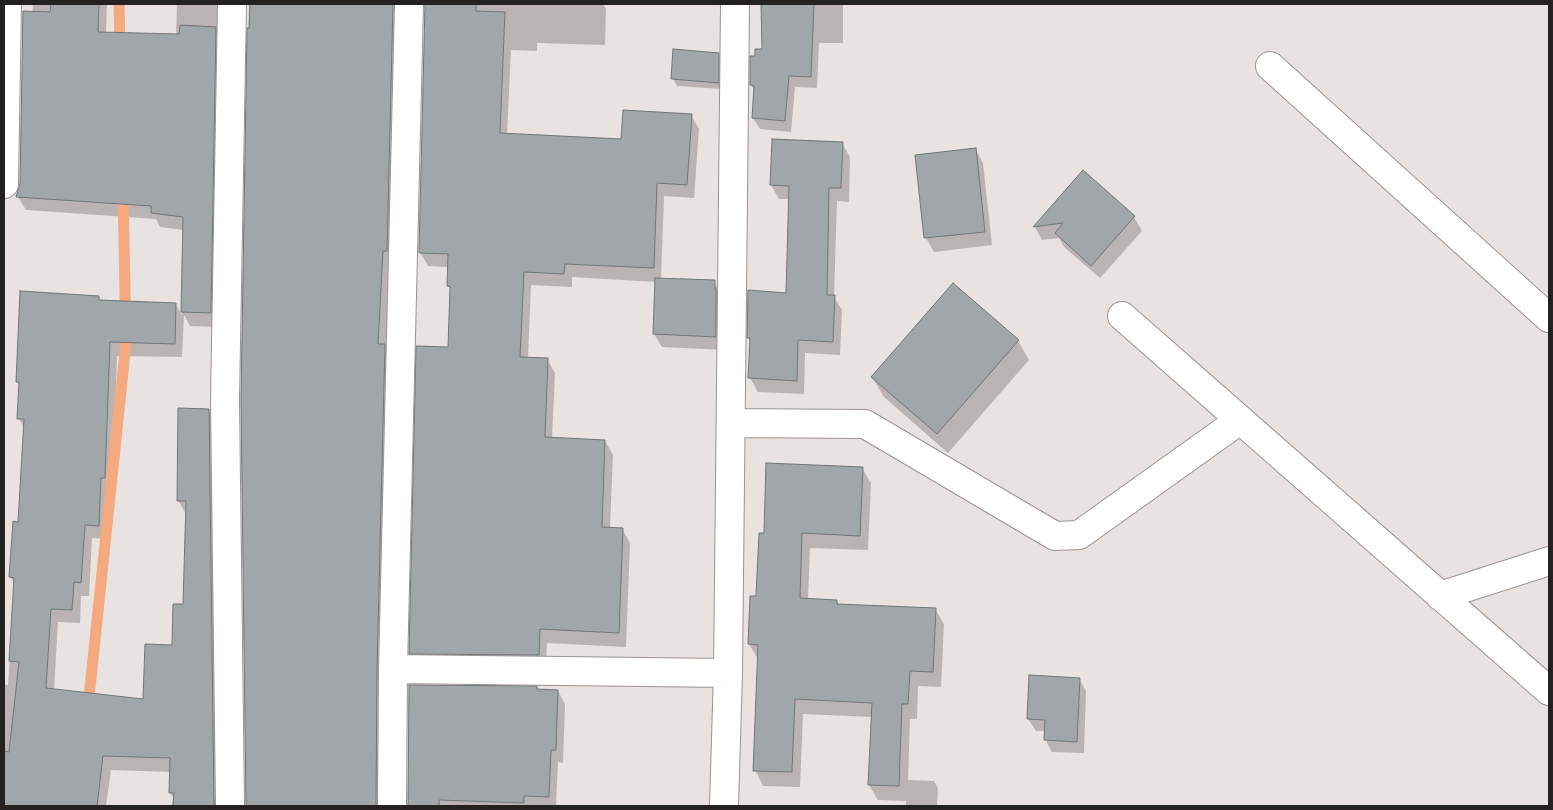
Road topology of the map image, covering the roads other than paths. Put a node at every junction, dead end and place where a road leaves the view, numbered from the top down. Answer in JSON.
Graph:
{"nodes":[{"id":1,"x":7,"y":4,"type":"edge"},
{"id":2,"x":232,"y":4,"type":"edge"},
{"id":3,"x":409,"y":4,"type":"edge"},
{"id":4,"x":735,"y":4,"type":"edge"},
{"id":5,"x":1270,"y":66,"type":"dead end"},
{"id":6,"x":4,"y":184,"type":"edge"},
{"id":7,"x":1122,"y":316,"type":"dead end"},
{"id":8,"x":1549,"y":318,"type":"edge"},
{"id":9,"x":1240,"y":420,"type":"junction"},
{"id":10,"x":731,"y":423,"type":"junction"},
{"id":11,"x":1549,"y":561,"type":"edge"},
{"id":12,"x":1440,"y":596,"type":"junction"},
{"id":13,"x":394,"y":668,"type":"junction"},
{"id":14,"x":728,"y":673,"type":"junction"},
{"id":15,"x":1549,"y":691,"type":"edge"},
{"id":16,"x":230,"y":806,"type":"edge"},
{"id":17,"x":392,"y":806,"type":"edge"},
{"id":18,"x":724,"y":806,"type":"edge"}],
"edges":[{"from":1,"to":6,"type":"street"},
{"from":2,"to":16,"type":"street"},
{"from":3,"to":13,"type":"street"},
{"from":4,"to":10,"type":"street"},
{"from":5,"to":8,"type":"street"},
{"from":7,"to":9,"type":"street"},
{"from":9,"to":10,"type":"street"},
{"from":9,"to":12,"type":"street"},
{"from":10,"to":14,"type":"street"},
{"from":11,"to":12,"type":"street"},
{"from":12,"to":15,"type":"street"},
{"from":13,"to":14,"type":"street"},
{"from":13,"to":17,"type":"street"},
{"from":14,"to":18,"type":"street"}]}
